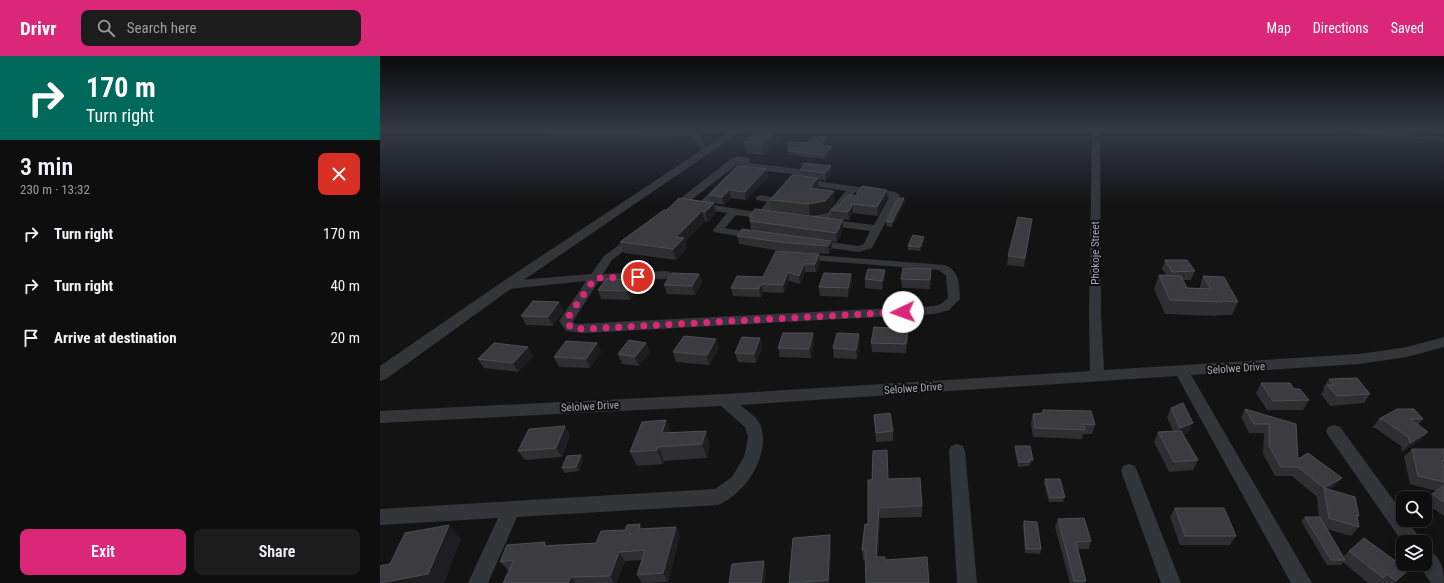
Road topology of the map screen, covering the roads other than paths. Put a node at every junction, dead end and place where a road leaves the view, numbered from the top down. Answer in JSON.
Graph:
{"nodes":[{"id":1,"x":701,"y":155,"type":"edge"},
{"id":2,"x":1096,"y":155,"type":"edge"},
{"id":3,"x":742,"y":165,"type":"junction"},
{"id":4,"x":710,"y":180,"type":"junction"},
{"id":5,"x":792,"y":181,"type":"junction"},
{"id":6,"x":726,"y":182,"type":"junction"},
{"id":7,"x":853,"y":189,"type":"junction"},
{"id":8,"x":760,"y":198,"type":"dead end"},
{"id":9,"x":775,"y":200,"type":"junction"},
{"id":10,"x":680,"y":204,"type":"junction"},
{"id":11,"x":701,"y":206,"type":"junction"},
{"id":12,"x":734,"y":211,"type":"junction"},
{"id":13,"x":763,"y":213,"type":"junction"},
{"id":14,"x":752,"y":214,"type":"junction"},
{"id":15,"x":777,"y":215,"type":"edge"},
{"id":16,"x":662,"y":217,"type":"edge"},
{"id":17,"x":877,"y":229,"type":"junction"},
{"id":18,"x":644,"y":231,"type":"edge"},
{"id":19,"x":734,"y":233,"type":"junction"},
{"id":20,"x":766,"y":237,"type":"edge"},
{"id":21,"x":805,"y":242,"type":"edge"},
{"id":22,"x":794,"y":256,"type":"edge"},
{"id":23,"x":666,"y":275,"type":"dead end"},
{"id":24,"x":595,"y":278,"type":"junction"},
{"id":25,"x":507,"y":285,"type":"junction"},
{"id":26,"x":1444,"y":342,"type":"edge"},
{"id":27,"x":1182,"y":372,"type":"junction"},
{"id":28,"x":380,"y":375,"type":"edge"},
{"id":29,"x":1097,"y":376,"type":"junction"},
{"id":30,"x":724,"y":400,"type":"junction"},
{"id":31,"x":380,"y":417,"type":"edge"},
{"id":32,"x":1334,"y":431,"type":"dead end"},
{"id":33,"x":957,"y":451,"type":"dead end"},
{"id":34,"x":1129,"y":472,"type":"dead end"},
{"id":35,"x":511,"y":510,"type":"junction"},
{"id":36,"x":380,"y":517,"type":"edge"},
{"id":37,"x":1408,"y":535,"type":"edge"},
{"id":38,"x":1432,"y":568,"type":"edge"},
{"id":39,"x":478,"y":583,"type":"edge"},
{"id":40,"x":967,"y":583,"type":"edge"},
{"id":41,"x":1171,"y":583,"type":"edge"},
{"id":42,"x":1302,"y":583,"type":"edge"},
{"id":43,"x":1442,"y":583,"type":"edge"}],
"edges":[{"from":1,"to":25,"type":"street"},
{"from":2,"to":29,"type":"street","name":"Phokoje Street"},
{"from":3,"to":4,"type":"street"},
{"from":3,"to":5,"type":"street"},
{"from":3,"to":6,"type":"street"},
{"from":4,"to":6,"type":"street"},
{"from":4,"to":10,"type":"street"},
{"from":5,"to":7,"type":"street"},
{"from":5,"to":9,"type":"street"},
{"from":6,"to":11,"type":"street"},
{"from":7,"to":17,"type":"street"},
{"from":7,"to":17,"type":"street"},
{"from":8,"to":9,"type":"street"},
{"from":9,"to":13,"type":"street"},
{"from":10,"to":11,"type":"street"},
{"from":10,"to":16,"type":"street"},
{"from":11,"to":12,"type":"street"},
{"from":12,"to":14,"type":"street"},
{"from":12,"to":19,"type":"street"},
{"from":13,"to":14,"type":"street"},
{"from":13,"to":15,"type":"street"},
{"from":14,"to":19,"type":"street"},
{"from":17,"to":21,"type":"street"},
{"from":18,"to":24,"type":"street"},
{"from":19,"to":20,"type":"street"},
{"from":22,"to":24,"type":"street"},
{"from":23,"to":24,"type":"street"},
{"from":24,"to":25,"type":"street"},
{"from":25,"to":28,"type":"street"},
{"from":26,"to":27,"type":"street","name":"Selolwe Drive"},
{"from":27,"to":29,"type":"street","name":"Selolwe Drive"},
{"from":27,"to":42,"type":"street"},
{"from":29,"to":30,"type":"street","name":"Selolwe Drive"},
{"from":30,"to":31,"type":"street","name":"Selolwe Drive"},
{"from":30,"to":35,"type":"street"},
{"from":32,"to":37,"type":"street"},
{"from":33,"to":40,"type":"street"},
{"from":34,"to":41,"type":"street"},
{"from":35,"to":36,"type":"street"},
{"from":35,"to":39,"type":"street"},
{"from":38,"to":43,"type":"street"}]}
